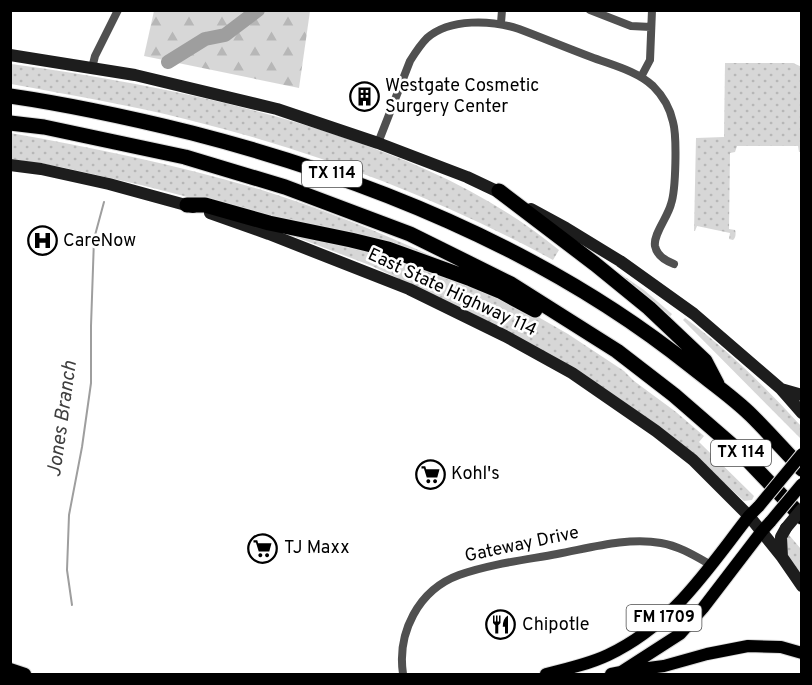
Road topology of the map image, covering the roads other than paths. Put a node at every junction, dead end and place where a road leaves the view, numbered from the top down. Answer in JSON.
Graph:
{"nodes":[{"id":1,"x":118,"y":10,"type":"edge"},
{"id":2,"x":502,"y":10,"type":"edge"},
{"id":3,"x":590,"y":10,"type":"edge"},
{"id":4,"x":652,"y":10,"type":"edge"},
{"id":5,"x":501,"y":23,"type":"junction"},
{"id":6,"x":651,"y":27,"type":"junction"},
{"id":7,"x":10,"y":55,"type":"edge"},
{"id":8,"x":92,"y":68,"type":"junction"},
{"id":9,"x":641,"y":77,"type":"junction"},
{"id":10,"x":10,"y":96,"type":"edge"},
{"id":11,"x":10,"y":123,"type":"edge"},
{"id":12,"x":378,"y":142,"type":"junction"},
{"id":13,"x":10,"y":165,"type":"edge"},
{"id":14,"x":499,"y":191,"type":"junction"},
{"id":15,"x":187,"y":205,"type":"junction"},
{"id":16,"x":674,"y":264,"type":"dead end"},
{"id":17,"x":659,"y":383,"type":"junction"},
{"id":18,"x":781,"y":389,"type":"junction"},
{"id":19,"x":720,"y":390,"type":"junction"},
{"id":20,"x":801,"y":395,"type":"edge"},
{"id":21,"x":801,"y":413,"type":"edge"},
{"id":22,"x":801,"y":454,"type":"edge"},
{"id":23,"x":801,"y":469,"type":"edge"},
{"id":24,"x":801,"y":484,"type":"edge"},
{"id":25,"x":801,"y":509,"type":"edge"},
{"id":26,"x":749,"y":516,"type":"junction"},
{"id":27,"x":801,"y":517,"type":"edge"},
{"id":28,"x":762,"y":531,"type":"junction"},
{"id":29,"x":782,"y":557,"type":"junction"},
{"id":30,"x":711,"y":565,"type":"junction"},
{"id":31,"x":801,"y":586,"type":"edge"},
{"id":32,"x":680,"y":634,"type":"junction"},
{"id":33,"x":801,"y":653,"type":"edge"},
{"id":34,"x":10,"y":669,"type":"edge"},
{"id":35,"x":664,"y":670,"type":"edge"},
{"id":36,"x":616,"y":673,"type":"edge"},
{"id":37,"x":25,"y":675,"type":"edge"},
{"id":38,"x":403,"y":675,"type":"edge"},
{"id":39,"x":546,"y":675,"type":"edge"}],
"edges":[{"from":1,"to":8,"type":"street"},
{"from":2,"to":5,"type":"street"},
{"from":3,"to":6,"type":"street"},
{"from":4,"to":6,"type":"street"},
{"from":5,"to":9,"type":"street"},
{"from":5,"to":12,"type":"street"},
{"from":6,"to":9,"type":"street"},
{"from":7,"to":8,"type":"main road"},
{"from":8,"to":12,"type":"main road"},
{"from":9,"to":16,"type":"street"},
{"from":10,"to":19,"type":"highway","number":"TX 114"},
{"from":11,"to":17,"type":"highway","number":"TX 114"},
{"from":12,"to":14,"type":"main road"},
{"from":13,"to":15,"type":"main road","name":"East State Highway 114"},
{"from":14,"to":18,"type":"main road"},
{"from":14,"to":19,"type":"highway"},
{"from":15,"to":17,"type":"highway"},
{"from":15,"to":26,"type":"main road","name":"East State Highway 114"},
{"from":17,"to":27,"type":"highway","number":"TX 114"},
{"from":18,"to":20,"type":"main road"},
{"from":18,"to":21,"type":"main road"},
{"from":19,"to":23,"type":"highway","number":"TX 114"},
{"from":22,"to":26,"type":"main road","number":"FM 1709","bridge":true},
{"from":24,"to":28,"type":"main road","number":"FM 1709","bridge":true},
{"from":25,"to":29,"type":"main road","bridge":true},
{"from":26,"to":28,"type":"main road","name":"East State Highway 114"},
{"from":26,"to":30,"type":"main road","number":"FM 1709"},
{"from":28,"to":29,"type":"main road","name":"East State Highway 114"},
{"from":28,"to":32,"type":"main road","number":"FM 1709"},
{"from":29,"to":31,"type":"main road","name":"East State Highway 114"},
{"from":30,"to":38,"type":"street","name":"Gateway Drive"},
{"from":30,"to":39,"type":"main road","number":"FM 1709"},
{"from":32,"to":35,"type":"main road"},
{"from":32,"to":36,"type":"main road","number":"FM 1709"},
{"from":33,"to":35,"type":"main road"},
{"from":34,"to":37,"type":"main road"},
{"from":35,"to":36,"type":"main road"}]}
